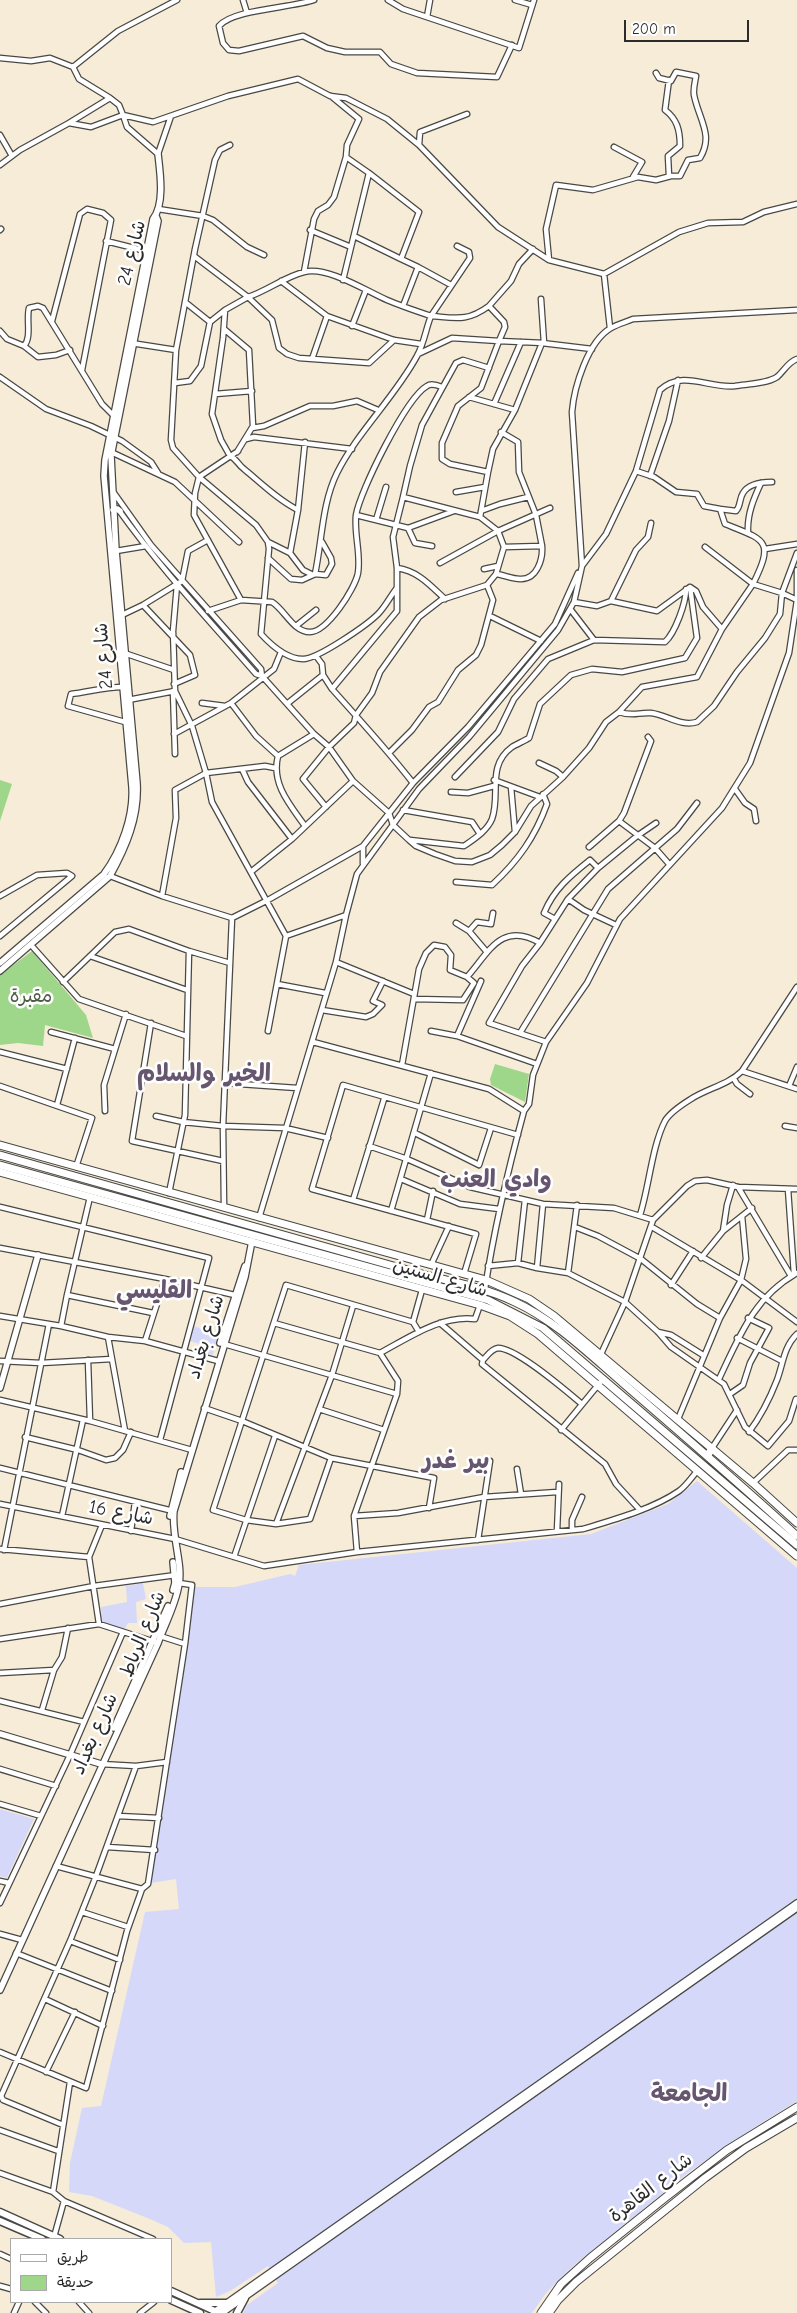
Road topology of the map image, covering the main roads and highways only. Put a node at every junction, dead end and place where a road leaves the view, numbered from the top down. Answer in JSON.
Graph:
{"nodes":[{"id":1,"x":0,"y":1145,"type":"edge"},
{"id":2,"x":0,"y":1155,"type":"edge"},
{"id":3,"x":0,"y":1165,"type":"edge"},
{"id":4,"x":0,"y":1172,"type":"edge"},
{"id":5,"x":39,"y":1179,"type":"junction"},
{"id":6,"x":105,"y":1179,"type":"junction"},
{"id":7,"x":186,"y":1220,"type":"junction"},
{"id":8,"x":330,"y":1238,"type":"junction"},
{"id":9,"x":328,"y":1246,"type":"junction"},
{"id":10,"x":327,"y":1259,"type":"junction"},
{"id":11,"x":485,"y":1304,"type":"junction"},
{"id":12,"x":615,"y":1371,"type":"junction"},
{"id":13,"x":712,"y":1448,"type":"junction"},
{"id":14,"x":708,"y":1455,"type":"junction"},
{"id":15,"x":694,"y":1461,"type":"junction"},
{"id":16,"x":797,"y":1523,"type":"edge"},
{"id":17,"x":797,"y":1536,"type":"edge"},
{"id":18,"x":797,"y":1545,"type":"edge"},
{"id":19,"x":797,"y":1556,"type":"edge"},
{"id":20,"x":797,"y":2107,"type":"edge"},
{"id":21,"x":797,"y":2118,"type":"edge"},
{"id":22,"x":0,"y":2212,"type":"edge"},
{"id":23,"x":0,"y":2220,"type":"edge"},
{"id":24,"x":40,"y":2238,"type":"edge"},
{"id":25,"x":57,"y":2238,"type":"edge"},
{"id":26,"x":590,"y":2258,"type":"junction"},
{"id":27,"x":597,"y":2266,"type":"junction"},
{"id":28,"x":172,"y":2291,"type":"edge"},
{"id":29,"x":245,"y":2298,"type":"road end"},
{"id":30,"x":172,"y":2301,"type":"edge"},
{"id":31,"x":197,"y":2303,"type":"junction"},
{"id":32,"x":227,"y":2303,"type":"road end"},
{"id":33,"x":188,"y":2310,"type":"edge"},
{"id":34,"x":200,"y":2313,"type":"edge"},
{"id":35,"x":217,"y":2313,"type":"edge"},
{"id":36,"x":238,"y":2313,"type":"edge"},
{"id":37,"x":541,"y":2313,"type":"edge"},
{"id":38,"x":550,"y":2313,"type":"edge"}],
"edges":[{"from":1,"to":6,"type":"main road","name":"شارع الستين"},
{"from":2,"to":6,"type":"main road","name":"شارع الستين"},
{"from":3,"to":5,"type":"main road","name":"شارع الستين"},
{"from":4,"to":5,"type":"main road","name":"شارع الستين"},
{"from":5,"to":7,"type":"main road","name":"شارع الستين"},
{"from":5,"to":7,"type":"main road","name":"شارع الستين"},
{"from":6,"to":8,"type":"main road","name":"شارع الستين"},
{"from":6,"to":9,"type":"main road","name":"شارع الستين"},
{"from":7,"to":10,"type":"main road","name":"شارع الستين"},
{"from":7,"to":10,"type":"main road","name":"شارع الستين"},
{"from":8,"to":9,"type":"main road"},
{"from":8,"to":12,"type":"main road","name":"شارع الستين"},
{"from":9,"to":12,"type":"main road","name":"شارع الستين"},
{"from":10,"to":11,"type":"main road","name":"شارع الستين"},
{"from":10,"to":11,"type":"main road","name":"شارع الستين"},
{"from":11,"to":15,"type":"main road","name":"شارع الستين"},
{"from":12,"to":13,"type":"main road","name":"شارع الستين"},
{"from":12,"to":14,"type":"main road","name":"شارع الستين"},
{"from":13,"to":14,"type":"main road"},
{"from":13,"to":16,"type":"main road","name":"شارع الستين"},
{"from":14,"to":17,"type":"main road","name":"شارع الستين"},
{"from":15,"to":18,"type":"main road","name":"شارع الستين"},
{"from":15,"to":19,"type":"main road","name":"شارع الستين"},
{"from":20,"to":26,"type":"main road","name":"شارع القاهرة"},
{"from":21,"to":27,"type":"main road","name":"شارع القاهرة"},
{"from":22,"to":25,"type":"main road"},
{"from":23,"to":24,"type":"main road"},
{"from":26,"to":27,"type":"main road"},
{"from":26,"to":37,"type":"main road","name":"شارع القاهرة"},
{"from":27,"to":38,"type":"main road","name":"شارع القاهرة"},
{"from":28,"to":31,"type":"main road"},
{"from":29,"to":36,"type":"main road"},
{"from":30,"to":33,"type":"main road"},
{"from":31,"to":32,"type":"main road"},
{"from":31,"to":35,"type":"main road"},
{"from":33,"to":34,"type":"main road"}]}
